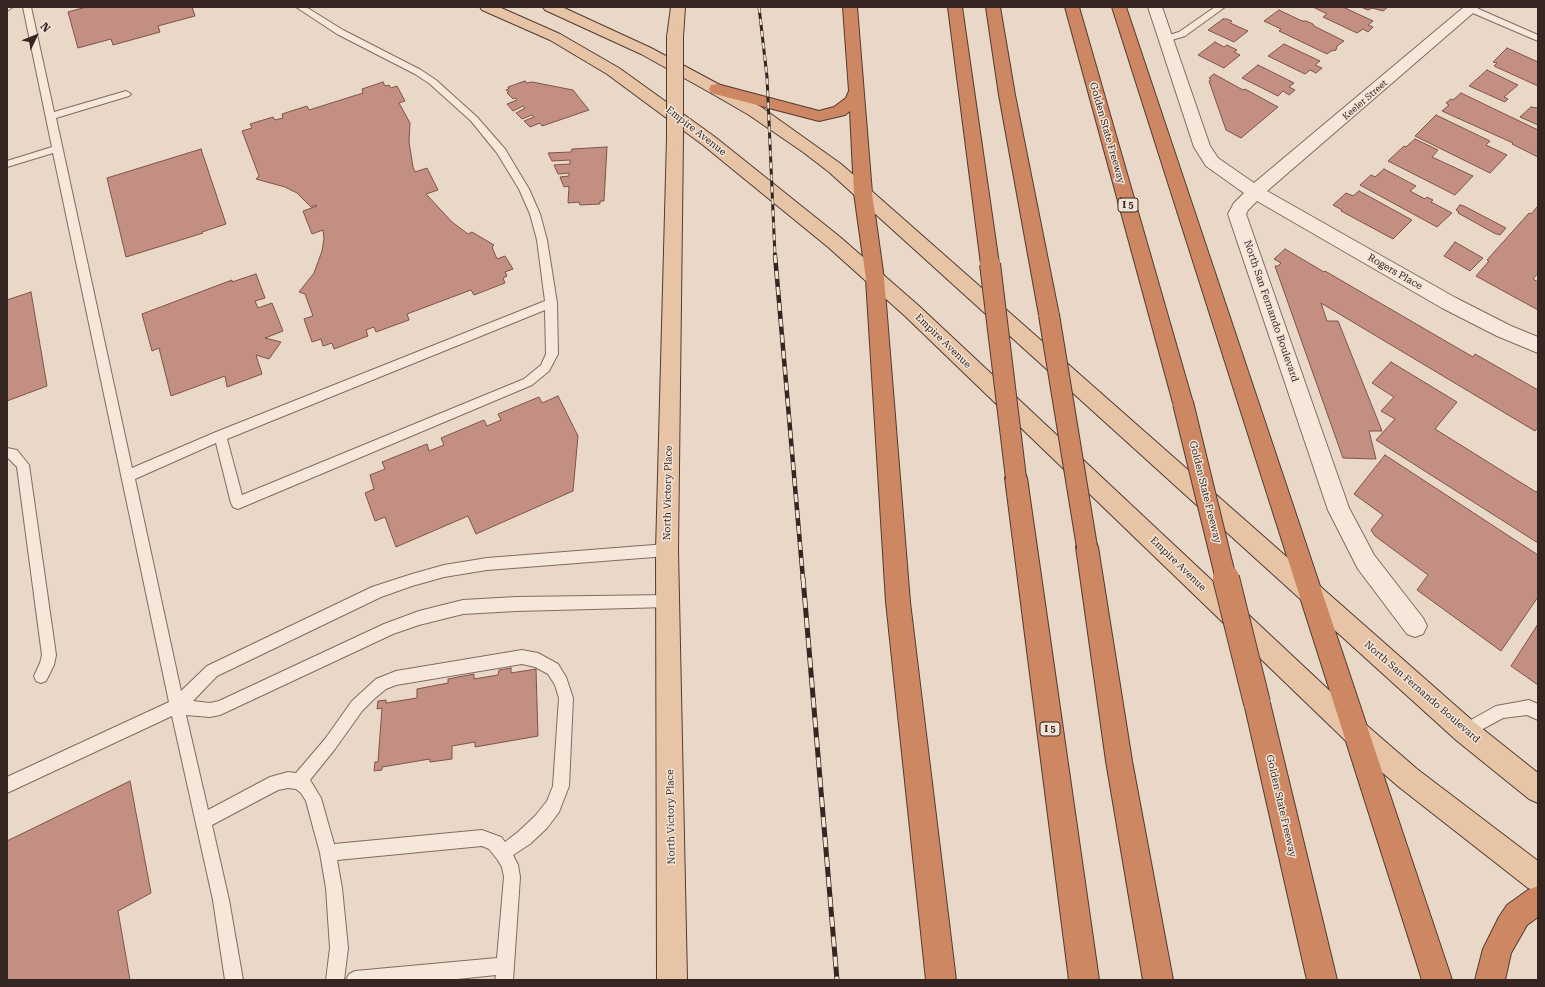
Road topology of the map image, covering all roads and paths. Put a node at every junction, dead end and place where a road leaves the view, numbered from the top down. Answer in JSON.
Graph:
{"nodes":[{"id":1,"x":27,"y":7,"type":"edge"},
{"id":2,"x":300,"y":7,"type":"edge"},
{"id":3,"x":487,"y":7,"type":"edge"},
{"id":4,"x":550,"y":7,"type":"edge"},
{"id":5,"x":678,"y":7,"type":"edge"},
{"id":6,"x":850,"y":7,"type":"edge"},
{"id":7,"x":955,"y":7,"type":"edge"},
{"id":8,"x":993,"y":7,"type":"edge"},
{"id":9,"x":1072,"y":7,"type":"edge"},
{"id":10,"x":1119,"y":7,"type":"edge"},
{"id":11,"x":1155,"y":7,"type":"edge"},
{"id":12,"x":1221,"y":7,"type":"edge"},
{"id":13,"x":1472,"y":8,"type":"edge"},
{"id":14,"x":1538,"y":38,"type":"edge"},
{"id":15,"x":1165,"y":39,"type":"junction"},
{"id":16,"x":717,"y":88,"type":"junction"},
{"id":17,"x":857,"y":91,"type":"junction"},
{"id":18,"x":126,"y":94,"type":"dead end"},
{"id":19,"x":50,"y":116,"type":"junction"},
{"id":20,"x":57,"y":149,"type":"junction"},
{"id":21,"x":7,"y":164,"type":"edge"},
{"id":22,"x":1255,"y":192,"type":"junction"},
{"id":23,"x":863,"y":193,"type":"junction"},
{"id":24,"x":875,"y":279,"type":"junction"},
{"id":25,"x":551,"y":303,"type":"junction"},
{"id":26,"x":1538,"y":345,"type":"edge"},
{"id":27,"x":220,"y":436,"type":"junction"},
{"id":28,"x":7,"y":453,"type":"edge"},
{"id":29,"x":127,"y":476,"type":"junction"},
{"id":30,"x":667,"y":550,"type":"junction"},
{"id":31,"x":1309,"y":591,"type":"junction"},
{"id":32,"x":668,"y":601,"type":"junction"},
{"id":33,"x":1415,"y":626,"type":"dead end"},
{"id":34,"x":41,"y":676,"type":"dead end"},
{"id":35,"x":177,"y":706,"type":"junction"},
{"id":36,"x":1538,"y":713,"type":"edge"},
{"id":37,"x":1465,"y":730,"type":"junction"},
{"id":38,"x":1355,"y":732,"type":"junction"},
{"id":39,"x":299,"y":781,"type":"junction"},
{"id":40,"x":7,"y":786,"type":"edge"},
{"id":41,"x":1538,"y":790,"type":"edge"},
{"id":42,"x":203,"y":821,"type":"junction"},
{"id":43,"x":328,"y":853,"type":"junction"},
{"id":44,"x":503,"y":853,"type":"junction"},
{"id":45,"x":1538,"y":878,"type":"edge"},
{"id":46,"x":1538,"y":900,"type":"edge"},
{"id":47,"x":504,"y":973,"type":"edge"},
{"id":48,"x":234,"y":980,"type":"edge"},
{"id":49,"x":335,"y":980,"type":"edge"},
{"id":50,"x":355,"y":980,"type":"edge"},
{"id":51,"x":672,"y":980,"type":"edge"},
{"id":52,"x":942,"y":980,"type":"edge"},
{"id":53,"x":1084,"y":980,"type":"edge"},
{"id":54,"x":1158,"y":980,"type":"edge"},
{"id":55,"x":1322,"y":980,"type":"edge"},
{"id":56,"x":1438,"y":980,"type":"edge"},
{"id":57,"x":1490,"y":980,"type":"edge"}],
"edges":[{"from":1,"to":19,"type":"lane"},
{"from":2,"to":25,"type":"lane"},
{"from":3,"to":24,"type":"main road","name":"Empire Avenue"},
{"from":4,"to":16,"type":"main road"},
{"from":5,"to":30,"type":"main road","name":"North Victory Place","bridge":true},
{"from":6,"to":17,"type":"highway"},
{"from":7,"to":53,"type":"highway","number":"I 5","bridge":true},
{"from":8,"to":54,"type":"highway","bridge":true},
{"from":9,"to":55,"type":"highway","name":"Golden State Freeway","number":"I 5","bridge":true},
{"from":10,"to":31,"type":"highway"},
{"from":11,"to":15,"type":"street"},
{"from":12,"to":15,"type":"lane"},
{"from":13,"to":14,"type":"lane"},
{"from":13,"to":22,"type":"street","name":"Keeler Street"},
{"from":15,"to":22,"type":"street"},
{"from":16,"to":17,"type":"highway"},
{"from":16,"to":23,"type":"main road"},
{"from":17,"to":23,"type":"highway"},
{"from":18,"to":19,"type":"lane"},
{"from":19,"to":20,"type":"lane"},
{"from":20,"to":21,"type":"lane"},
{"from":20,"to":29,"type":"lane"},
{"from":22,"to":26,"type":"street","name":"Rogers Place"},
{"from":22,"to":33,"type":"street","name":"North San Fernando Boulevard"},
{"from":23,"to":24,"type":"highway"},
{"from":23,"to":31,"type":"main road"},
{"from":24,"to":38,"type":"main road","name":"Empire Avenue"},
{"from":24,"to":52,"type":"highway"},
{"from":25,"to":27,"type":"lane"},
{"from":25,"to":27,"type":"lane"},
{"from":27,"to":29,"type":"lane"},
{"from":28,"to":34,"type":"lane"},
{"from":29,"to":35,"type":"lane"},
{"from":30,"to":32,"type":"main road","name":"North Victory Place"},
{"from":30,"to":35,"type":"lane"},
{"from":31,"to":37,"type":"main road","name":"North San Fernando Boulevard"},
{"from":31,"to":38,"type":"highway"},
{"from":32,"to":35,"type":"lane"},
{"from":32,"to":51,"type":"main road","name":"North Victory Place"},
{"from":35,"to":40,"type":"lane"},
{"from":35,"to":42,"type":"lane"},
{"from":36,"to":37,"type":"lane"},
{"from":37,"to":41,"type":"main road","name":"North San Fernando Boulevard"},
{"from":38,"to":45,"type":"main road"},
{"from":38,"to":56,"type":"highway"},
{"from":39,"to":42,"type":"lane"},
{"from":39,"to":43,"type":"lane"},
{"from":39,"to":44,"type":"lane"},
{"from":42,"to":48,"type":"lane"},
{"from":43,"to":44,"type":"lane"},
{"from":43,"to":49,"type":"lane"},
{"from":44,"to":47,"type":"lane"},
{"from":46,"to":57,"type":"highway"},
{"from":47,"to":50,"type":"lane"}]}
